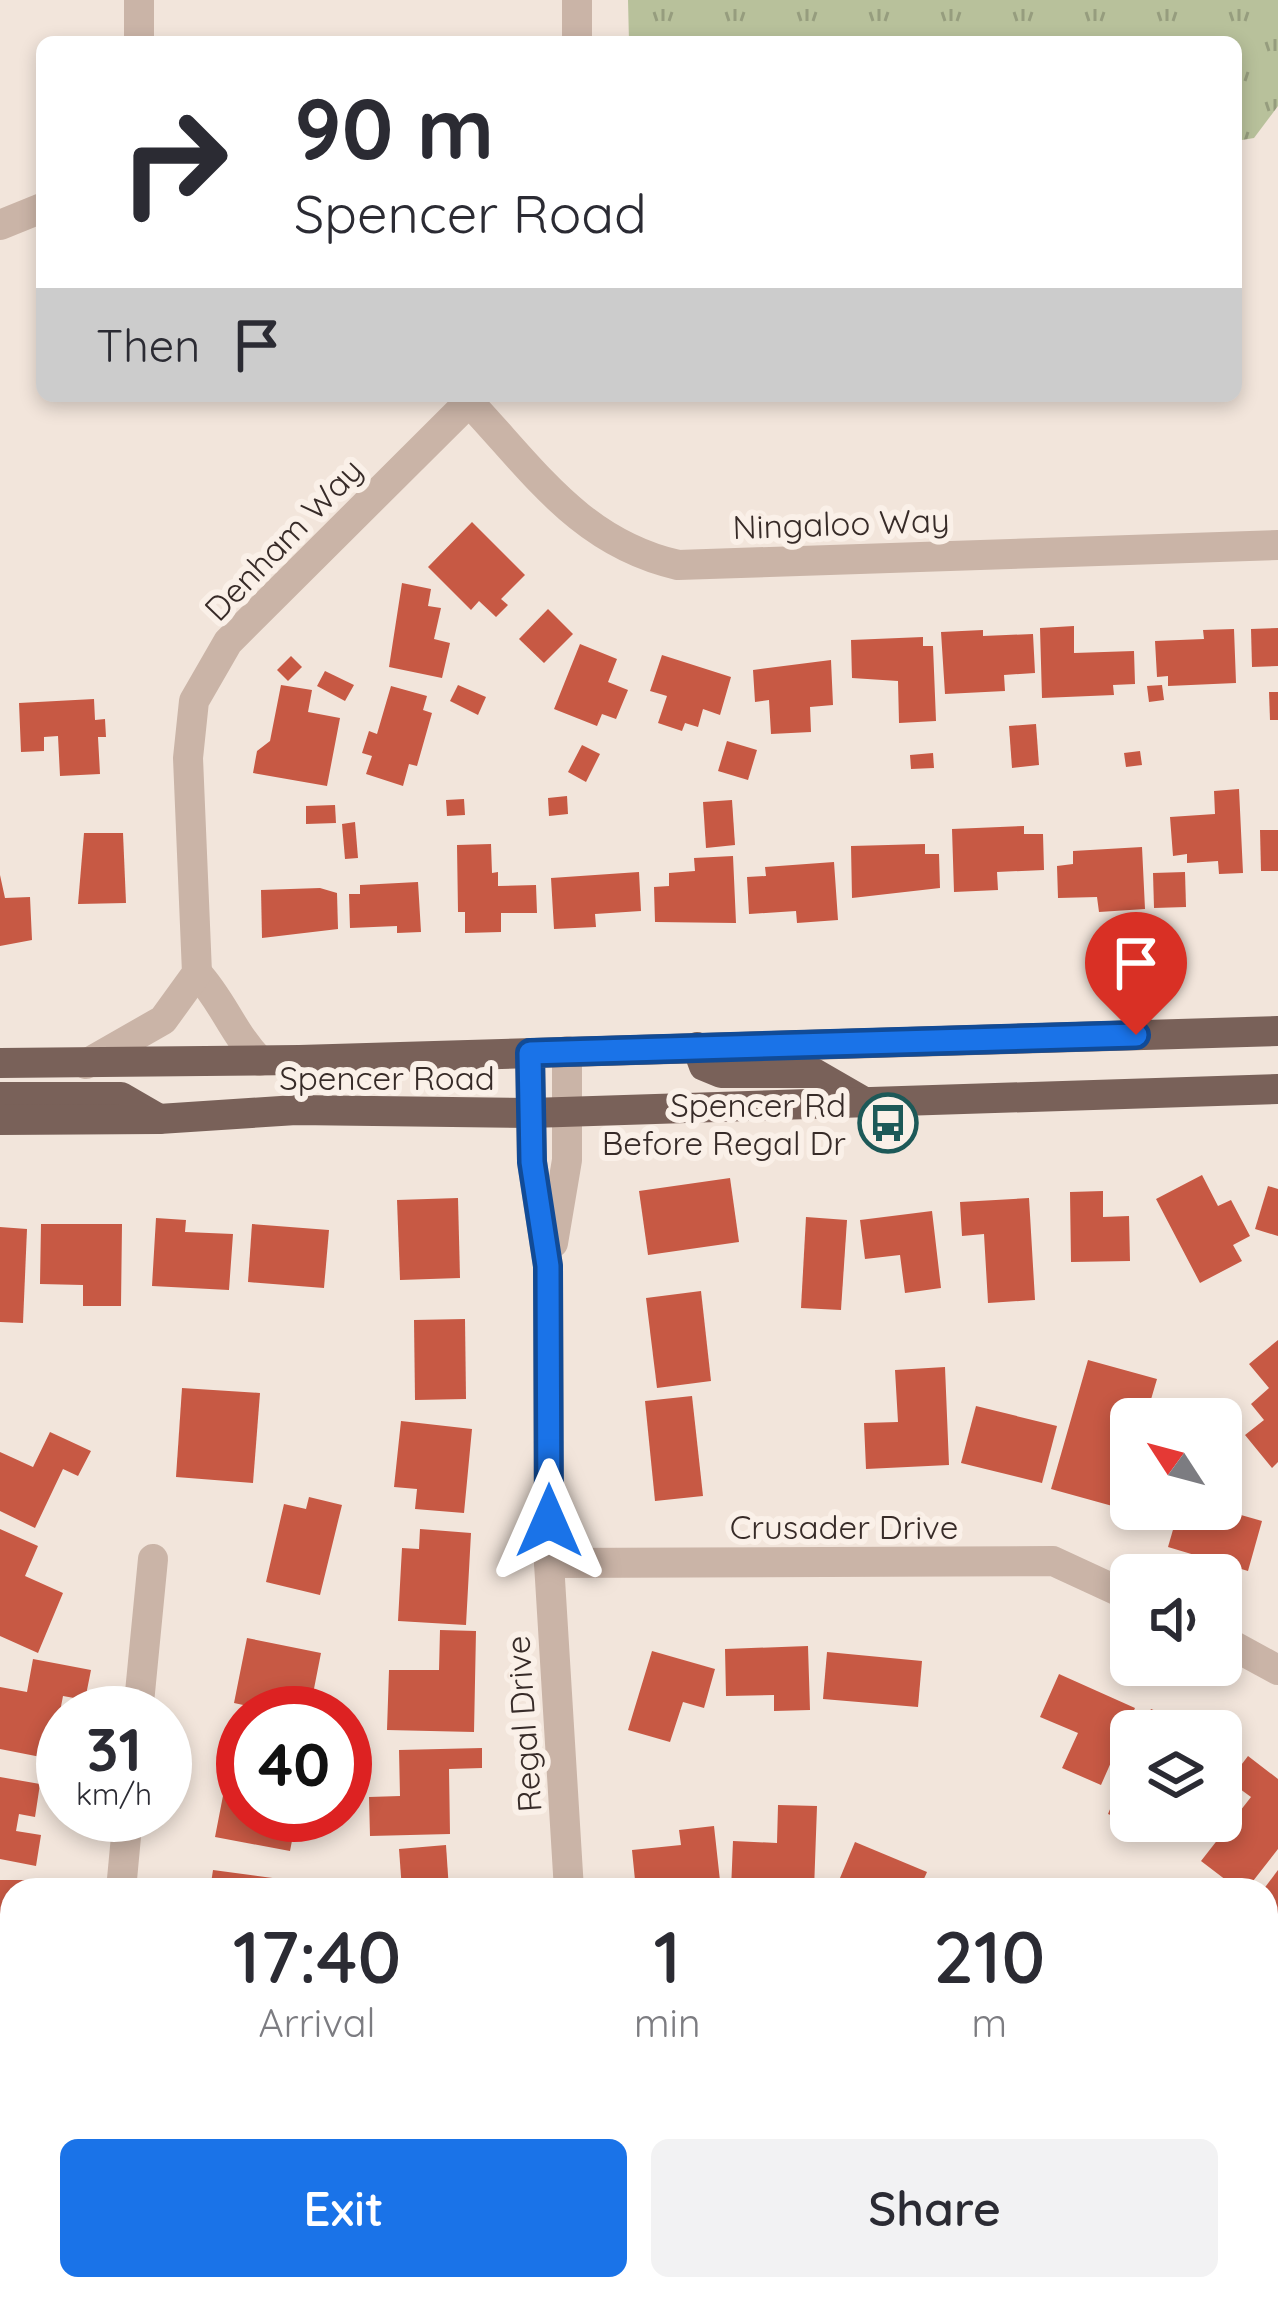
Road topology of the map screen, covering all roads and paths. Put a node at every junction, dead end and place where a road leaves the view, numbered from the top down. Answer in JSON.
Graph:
{"nodes":[{"id":1,"x":139,"y":0,"type":"edge"},
{"id":2,"x":577,"y":0,"type":"edge"},
{"id":3,"x":139,"y":36,"type":"edge"},
{"id":4,"x":577,"y":36,"type":"edge"},
{"id":5,"x":36,"y":210,"type":"edge"},
{"id":6,"x":0,"y":225,"type":"edge"},
{"id":7,"x":469,"y":402,"type":"edge"},
{"id":8,"x":475,"y":402,"type":"edge"},
{"id":9,"x":1278,"y":545,"type":"edge"},
{"id":10,"x":197,"y":973,"type":"junction"},
{"id":11,"x":1278,"y":1031,"type":"edge"},
{"id":12,"x":698,"y":1047,"type":"junction"},
{"id":13,"x":567,"y":1051,"type":"junction"},
{"id":14,"x":530,"y":1053,"type":"junction"},
{"id":15,"x":260,"y":1061,"type":"junction"},
{"id":16,"x":0,"y":1063,"type":"edge"},
{"id":17,"x":86,"y":1064,"type":"junction"},
{"id":18,"x":1278,"y":1089,"type":"edge"},
{"id":19,"x":0,"y":1097,"type":"edge"},
{"id":20,"x":866,"y":1103,"type":"junction"},
{"id":21,"x":566,"y":1112,"type":"junction"},
{"id":22,"x":531,"y":1114,"type":"junction"},
{"id":23,"x":159,"y":1119,"type":"junction"},
{"id":24,"x":0,"y":1120,"type":"edge"},
{"id":25,"x":548,"y":1266,"type":"junction"},
{"id":26,"x":153,"y":1559,"type":"dead end"},
{"id":27,"x":549,"y":1563,"type":"junction"},
{"id":28,"x":1110,"y":1587,"type":"edge"},
{"id":29,"x":1242,"y":1646,"type":"edge"},
{"id":30,"x":1274,"y":1657,"type":"edge"},
{"id":31,"x":141,"y":1686,"type":"edge"},
{"id":32,"x":125,"y":1842,"type":"edge"},
{"id":33,"x":122,"y":1878,"type":"edge"},
{"id":34,"x":568,"y":1878,"type":"edge"}],
"edges":[{"from":1,"to":3,"type":"street"},
{"from":2,"to":4,"type":"street"},
{"from":5,"to":6,"type":"street"},
{"from":7,"to":10,"type":"street","name":"Denham Way"},
{"from":8,"to":9,"type":"street","name":"Ningaloo Way"},
{"from":10,"to":15,"type":"street"},
{"from":10,"to":17,"type":"street"},
{"from":11,"to":12,"type":"main road","name":"Spencer Road"},
{"from":12,"to":13,"type":"main road","name":"Spencer Road"},
{"from":12,"to":20,"type":"main road"},
{"from":13,"to":14,"type":"main road","name":"Spencer Road"},
{"from":13,"to":21,"type":"street","name":"Regal Drive"},
{"from":14,"to":15,"type":"main road","name":"Spencer Road"},
{"from":14,"to":22,"type":"street","name":"Regal Drive"},
{"from":15,"to":17,"type":"main road","name":"Spencer Road"},
{"from":16,"to":17,"type":"main road","name":"Spencer Road"},
{"from":18,"to":20,"type":"main road","name":"Spencer Road"},
{"from":19,"to":23,"type":"main road"},
{"from":20,"to":21,"type":"main road","name":"Spencer Road"},
{"from":21,"to":22,"type":"main road","name":"Spencer Road"},
{"from":21,"to":25,"type":"street","name":"Regal Drive"},
{"from":22,"to":23,"type":"main road","name":"Spencer Road"},
{"from":22,"to":25,"type":"street","name":"Regal Drive"},
{"from":23,"to":24,"type":"main road","name":"Spencer Road"},
{"from":25,"to":27,"type":"street","name":"Regal Drive"},
{"from":26,"to":31,"type":"street"},
{"from":27,"to":28,"type":"street","name":"Crusader Drive"},
{"from":27,"to":34,"type":"street","name":"Regal Drive"},
{"from":29,"to":30,"type":"street"},
{"from":32,"to":33,"type":"street"}]}
